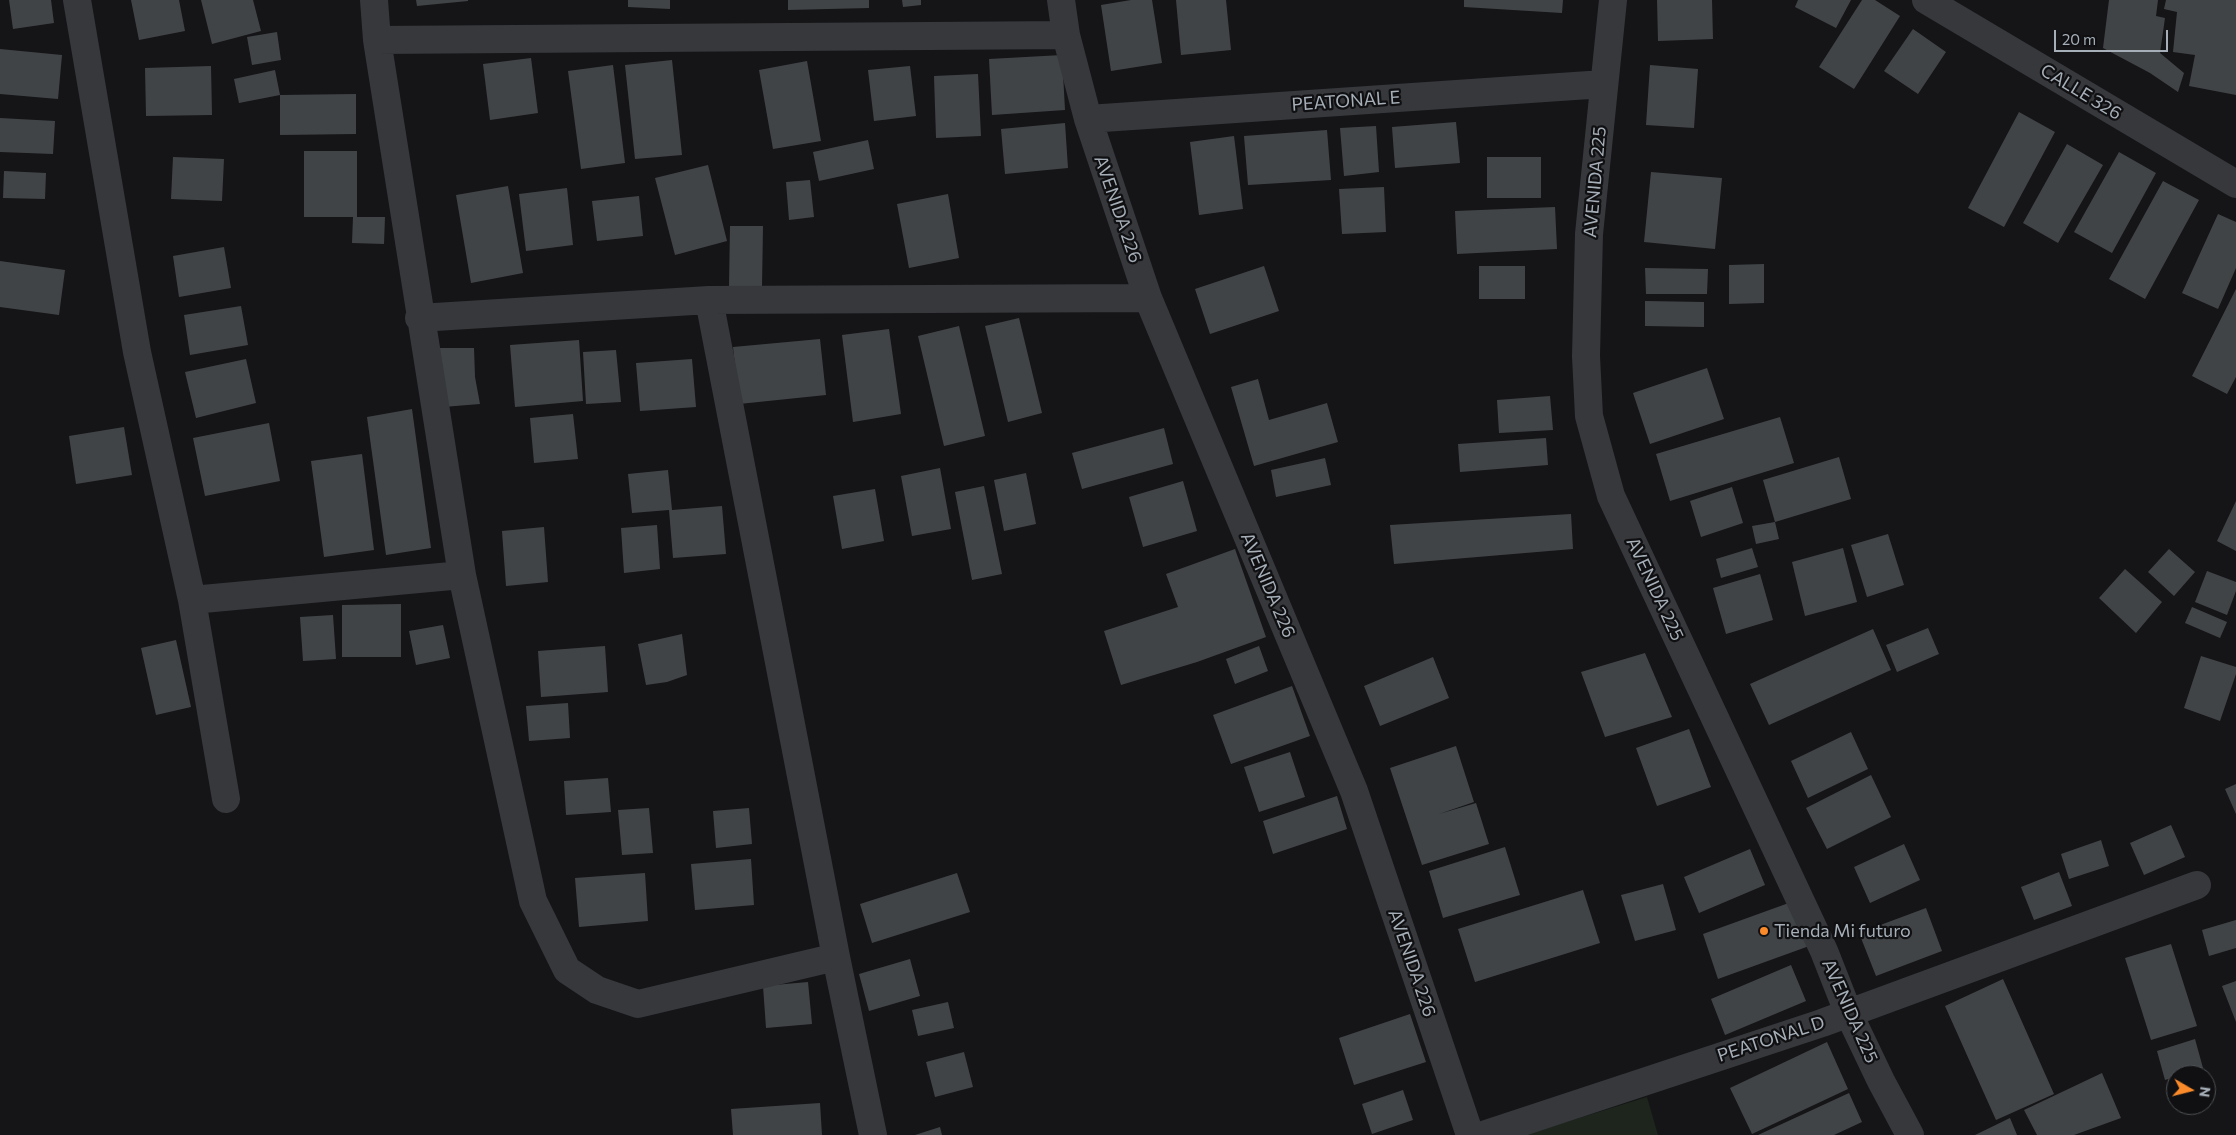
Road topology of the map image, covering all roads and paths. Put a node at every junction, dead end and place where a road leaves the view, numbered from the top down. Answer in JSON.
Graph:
{"nodes":[{"id":1,"x":77,"y":0,"type":"edge"},
{"id":2,"x":374,"y":0,"type":"edge"},
{"id":3,"x":1061,"y":0,"type":"edge"},
{"id":4,"x":1613,"y":0,"type":"edge"},
{"id":5,"x":1926,"y":0,"type":"edge"},
{"id":6,"x":1066,"y":35,"type":"junction"},
{"id":7,"x":377,"y":40,"type":"junction"},
{"id":8,"x":1604,"y":84,"type":"junction"},
{"id":9,"x":1088,"y":119,"type":"junction"},
{"id":10,"x":2236,"y":184,"type":"edge"},
{"id":11,"x":1148,"y":298,"type":"junction"},
{"id":12,"x":709,"y":300,"type":"junction"},
{"id":13,"x":419,"y":318,"type":"junction"},
{"id":14,"x":462,"y":575,"type":"junction"},
{"id":15,"x":192,"y":600,"type":"junction"},
{"id":16,"x":226,"y":798,"type":"dead end"},
{"id":17,"x":2197,"y":885,"type":"dead end"},
{"id":18,"x":836,"y":957,"type":"junction"},
{"id":19,"x":1848,"y":1012,"type":"junction"},
{"id":20,"x":873,"y":1135,"type":"edge"},
{"id":21,"x":1470,"y":1135,"type":"edge"},
{"id":22,"x":1483,"y":1135,"type":"edge"},
{"id":23,"x":1910,"y":1135,"type":"edge"}],
"edges":[{"from":1,"to":15,"type":"street"},
{"from":2,"to":7,"type":"street"},
{"from":3,"to":6,"type":"street","name":"AVENIDA 226"},
{"from":4,"to":8,"type":"street","name":"AVENIDA 225"},
{"from":5,"to":10,"type":"street","name":"CALLE 326"},
{"from":6,"to":7,"type":"street"},
{"from":6,"to":9,"type":"street","name":"AVENIDA 226"},
{"from":7,"to":13,"type":"street"},
{"from":8,"to":9,"type":"street","name":"PEATONAL E"},
{"from":8,"to":19,"type":"street","name":"AVENIDA 225"},
{"from":9,"to":11,"type":"street","name":"AVENIDA 226"},
{"from":11,"to":12,"type":"street"},
{"from":11,"to":21,"type":"street","name":"AVENIDA 226"},
{"from":12,"to":13,"type":"street"},
{"from":12,"to":18,"type":"street"},
{"from":13,"to":14,"type":"street"},
{"from":14,"to":15,"type":"street"},
{"from":14,"to":18,"type":"street"},
{"from":15,"to":16,"type":"street"},
{"from":17,"to":19,"type":"street","name":"PEATONAL D"},
{"from":18,"to":20,"type":"street"},
{"from":19,"to":22,"type":"street","name":"PEATONAL D"},
{"from":19,"to":23,"type":"street","name":"AVENIDA 225"}]}
